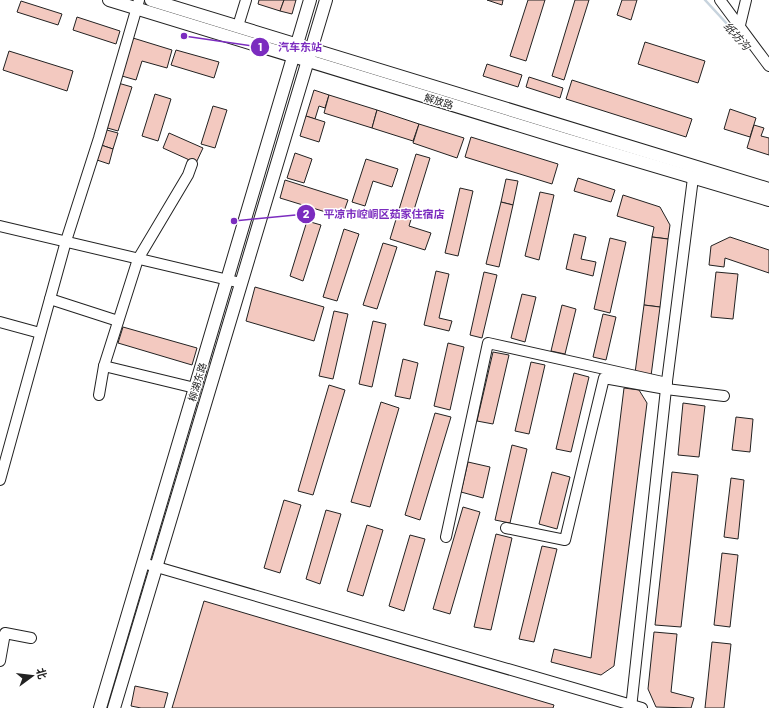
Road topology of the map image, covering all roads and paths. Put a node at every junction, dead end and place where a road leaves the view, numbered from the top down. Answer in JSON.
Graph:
{"nodes":[{"id":1,"x":109,"y":0,"type":"edge"},
{"id":2,"x":151,"y":0,"type":"edge"},
{"id":3,"x":246,"y":0,"type":"edge"},
{"id":4,"x":310,"y":0,"type":"edge"},
{"id":5,"x":326,"y":0,"type":"edge"},
{"id":6,"x":720,"y":0,"type":"edge"},
{"id":7,"x":746,"y":0,"type":"edge"},
{"id":8,"x":138,"y":4,"type":"edge"},
{"id":9,"x":238,"y":26,"type":"junction"},
{"id":10,"x":739,"y":29,"type":"junction"},
{"id":11,"x":297,"y":44,"type":"junction"},
{"id":12,"x":311,"y":49,"type":"junction"},
{"id":13,"x":294,"y":56,"type":"junction"},
{"id":14,"x":308,"y":61,"type":"junction"},
{"id":15,"x":769,"y":66,"type":"edge"},
{"id":16,"x":192,"y":164,"type":"dead end"},
{"id":17,"x":693,"y":178,"type":"junction"},
{"id":18,"x":769,"y":188,"type":"edge"},
{"id":19,"x":769,"y":200,"type":"edge"},
{"id":20,"x":0,"y":226,"type":"edge"},
{"id":21,"x":66,"y":241,"type":"junction"},
{"id":22,"x":138,"y":259,"type":"junction"},
{"id":23,"x":227,"y":279,"type":"junction"},
{"id":24,"x":241,"y":284,"type":"junction"},
{"id":25,"x":50,"y":299,"type":"junction"},
{"id":26,"x":118,"y":321,"type":"junction"},
{"id":27,"x":0,"y":322,"type":"edge"},
{"id":28,"x":40,"y":333,"type":"junction"},
{"id":29,"x":104,"y":366,"type":"junction"},
{"id":30,"x":666,"y":386,"type":"junction"},
{"id":31,"x":195,"y":388,"type":"junction"},
{"id":32,"x":99,"y":395,"type":"dead end"},
{"id":33,"x":724,"y":396,"type":"dead end"},
{"id":34,"x":1,"y":476,"type":"edge"},
{"id":35,"x":506,"y":528,"type":"dead end"},
{"id":36,"x":446,"y":536,"type":"dead end"},
{"id":37,"x":143,"y":563,"type":"junction"},
{"id":38,"x":156,"y":566,"type":"junction"},
{"id":39,"x":31,"y":638,"type":"dead end"},
{"id":40,"x":0,"y":661,"type":"edge"},
{"id":41,"x":631,"y":706,"type":"edge"},
{"id":42,"x":100,"y":708,"type":"edge"},
{"id":43,"x":114,"y":708,"type":"edge"},
{"id":44,"x":642,"y":708,"type":"edge"}],
"edges":[{"from":1,"to":8,"type":"main road","name":"解放路"},
{"from":2,"to":9,"type":"main road","name":"解放路"},
{"from":3,"to":9,"type":"street"},
{"from":4,"to":11,"type":"main road","name":"柳湖东路"},
{"from":5,"to":12,"type":"main road","name":"柳湖东路"},
{"from":6,"to":10,"type":"street"},
{"from":7,"to":10,"type":"street"},
{"from":8,"to":13,"type":"main road","name":"解放路"},
{"from":8,"to":21,"type":"street"},
{"from":9,"to":11,"type":"main road","name":"解放路"},
{"from":10,"to":15,"type":"street"},
{"from":11,"to":12,"type":"main road","name":"解放路"},
{"from":11,"to":13,"type":"main road","name":"柳湖东路"},
{"from":12,"to":14,"type":"main road","name":"柳湖东路"},
{"from":12,"to":18,"type":"main road","name":"解放路"},
{"from":13,"to":14,"type":"main road","name":"解放路"},
{"from":13,"to":23,"type":"main road","name":"柳湖东路"},
{"from":14,"to":17,"type":"main road","name":"解放路"},
{"from":14,"to":24,"type":"main road","name":"柳湖东路"},
{"from":16,"to":22,"type":"street"},
{"from":17,"to":19,"type":"main road","name":"解放路"},
{"from":17,"to":30,"type":"street"},
{"from":20,"to":21,"type":"street"},
{"from":21,"to":22,"type":"street"},
{"from":21,"to":25,"type":"street"},
{"from":22,"to":23,"type":"street"},
{"from":22,"to":26,"type":"street"},
{"from":23,"to":24,"type":"street"},
{"from":23,"to":31,"type":"main road","name":"柳湖东路"},
{"from":24,"to":38,"type":"main road","name":"柳湖东路"},
{"from":25,"to":26,"type":"street"},
{"from":25,"to":28,"type":"street"},
{"from":26,"to":29,"type":"street"},
{"from":27,"to":28,"type":"street"},
{"from":28,"to":34,"type":"street"},
{"from":29,"to":31,"type":"street"},
{"from":29,"to":32,"type":"street"},
{"from":30,"to":33,"type":"street"},
{"from":30,"to":35,"type":"street"},
{"from":30,"to":36,"type":"street"},
{"from":30,"to":41,"type":"street"},
{"from":31,"to":37,"type":"main road","name":"柳湖东路"},
{"from":37,"to":38,"type":"street"},
{"from":37,"to":42,"type":"main road","name":"柳湖东路"},
{"from":38,"to":41,"type":"street"},
{"from":38,"to":43,"type":"main road","name":"柳湖东路"},
{"from":39,"to":40,"type":"street"},
{"from":41,"to":44,"type":"street"}]}
